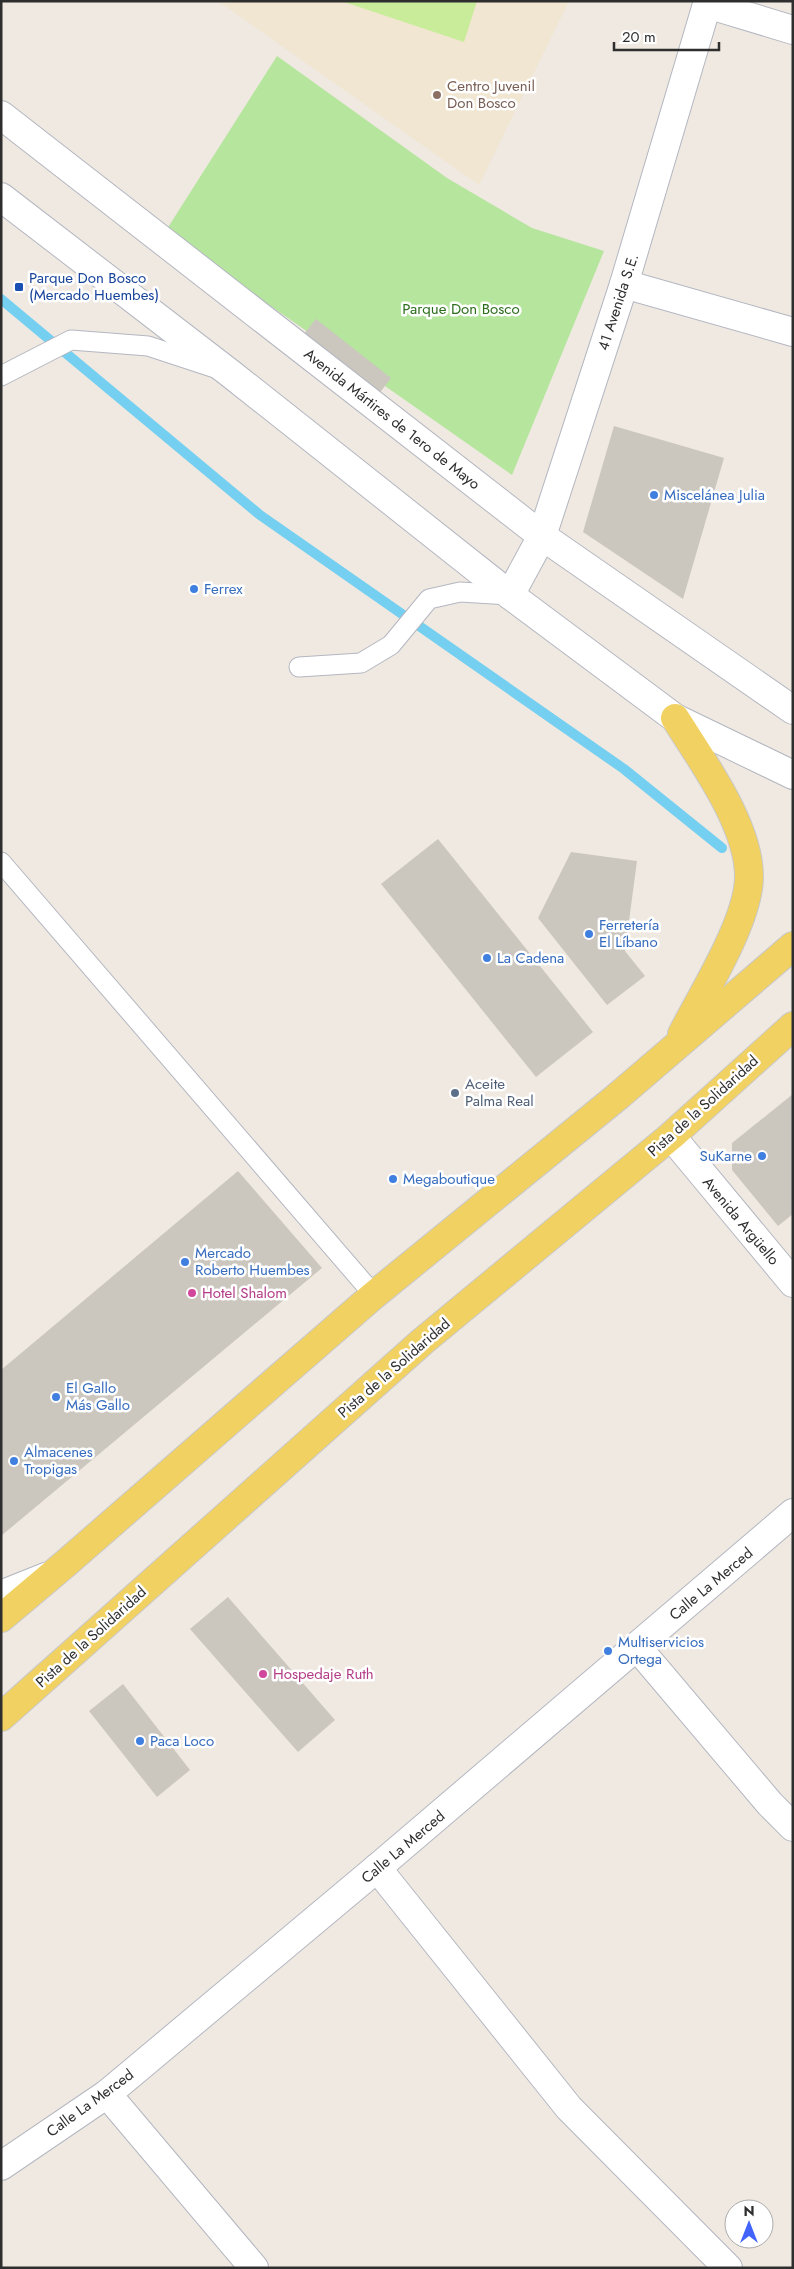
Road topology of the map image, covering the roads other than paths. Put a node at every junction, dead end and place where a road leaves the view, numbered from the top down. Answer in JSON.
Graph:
{"nodes":[{"id":1,"x":707,"y":3,"type":"edge"},
{"id":2,"x":793,"y":30,"type":"edge"},
{"id":3,"x":1,"y":115,"type":"edge"},
{"id":4,"x":1,"y":197,"type":"edge"},
{"id":5,"x":624,"y":284,"type":"junction"},
{"id":6,"x":793,"y":332,"type":"edge"},
{"id":7,"x":231,"y":374,"type":"junction"},
{"id":8,"x":1,"y":376,"type":"edge"},
{"id":9,"x":542,"y":536,"type":"junction"},
{"id":10,"x":510,"y":595,"type":"junction"},
{"id":11,"x":299,"y":667,"type":"dead end"},
{"id":12,"x":793,"y":710,"type":"edge"},
{"id":13,"x":675,"y":718,"type":"junction"},
{"id":14,"x":793,"y":775,"type":"edge"},
{"id":15,"x":1,"y":862,"type":"edge"},
{"id":16,"x":793,"y":946,"type":"edge"},
{"id":17,"x":793,"y":1026,"type":"edge"},
{"id":18,"x":676,"y":1046,"type":"junction"},
{"id":19,"x":670,"y":1136,"type":"junction"},
{"id":20,"x":793,"y":1283,"type":"edge"},
{"id":21,"x":374,"y":1295,"type":"junction"},
{"id":22,"x":793,"y":1513,"type":"edge"},
{"id":23,"x":65,"y":1564,"type":"junction"},
{"id":24,"x":1,"y":1590,"type":"edge"},
{"id":25,"x":1,"y":1618,"type":"edge"},
{"id":26,"x":637,"y":1646,"type":"junction"},
{"id":27,"x":1,"y":1717,"type":"edge"},
{"id":28,"x":793,"y":1827,"type":"edge"},
{"id":29,"x":377,"y":1868,"type":"junction"},
{"id":30,"x":107,"y":2094,"type":"junction"},
{"id":31,"x":1,"y":2166,"type":"edge"},
{"id":32,"x":254,"y":2268,"type":"edge"},
{"id":33,"x":728,"y":2268,"type":"edge"}],
"edges":[{"from":1,"to":2,"type":"street"},
{"from":1,"to":5,"type":"street","name":"41 Avenida S.E."},
{"from":3,"to":9,"type":"street","name":"Avenida Mártires de 1ero de Mayo"},
{"from":4,"to":7,"type":"street"},
{"from":5,"to":6,"type":"street"},
{"from":5,"to":9,"type":"street","name":"41 Avenida S.E."},
{"from":7,"to":8,"type":"lane"},
{"from":7,"to":10,"type":"street"},
{"from":9,"to":10,"type":"street","name":"41 Avenida S.E."},
{"from":9,"to":12,"type":"street","name":"Avenida Mártires de 1ero de Mayo"},
{"from":10,"to":11,"type":"lane"},
{"from":10,"to":13,"type":"street"},
{"from":13,"to":14,"type":"street"},
{"from":13,"to":18,"type":"main road"},
{"from":15,"to":21,"type":"lane"},
{"from":16,"to":18,"type":"main road"},
{"from":17,"to":19,"type":"main road","name":"Pista de la Solidaridad"},
{"from":18,"to":21,"type":"main road"},
{"from":19,"to":20,"type":"street","name":"Avenida Argüello"},
{"from":19,"to":27,"type":"main road","name":"Pista de la Solidaridad"},
{"from":21,"to":23,"type":"main road"},
{"from":22,"to":26,"type":"street","name":"Calle La Merced"},
{"from":23,"to":24,"type":"lane"},
{"from":23,"to":25,"type":"main road"},
{"from":26,"to":28,"type":"street"},
{"from":26,"to":29,"type":"street","name":"Calle La Merced"},
{"from":29,"to":30,"type":"street","name":"Calle La Merced"},
{"from":29,"to":33,"type":"street"},
{"from":30,"to":31,"type":"street","name":"Calle La Merced"},
{"from":30,"to":32,"type":"street"}]}
